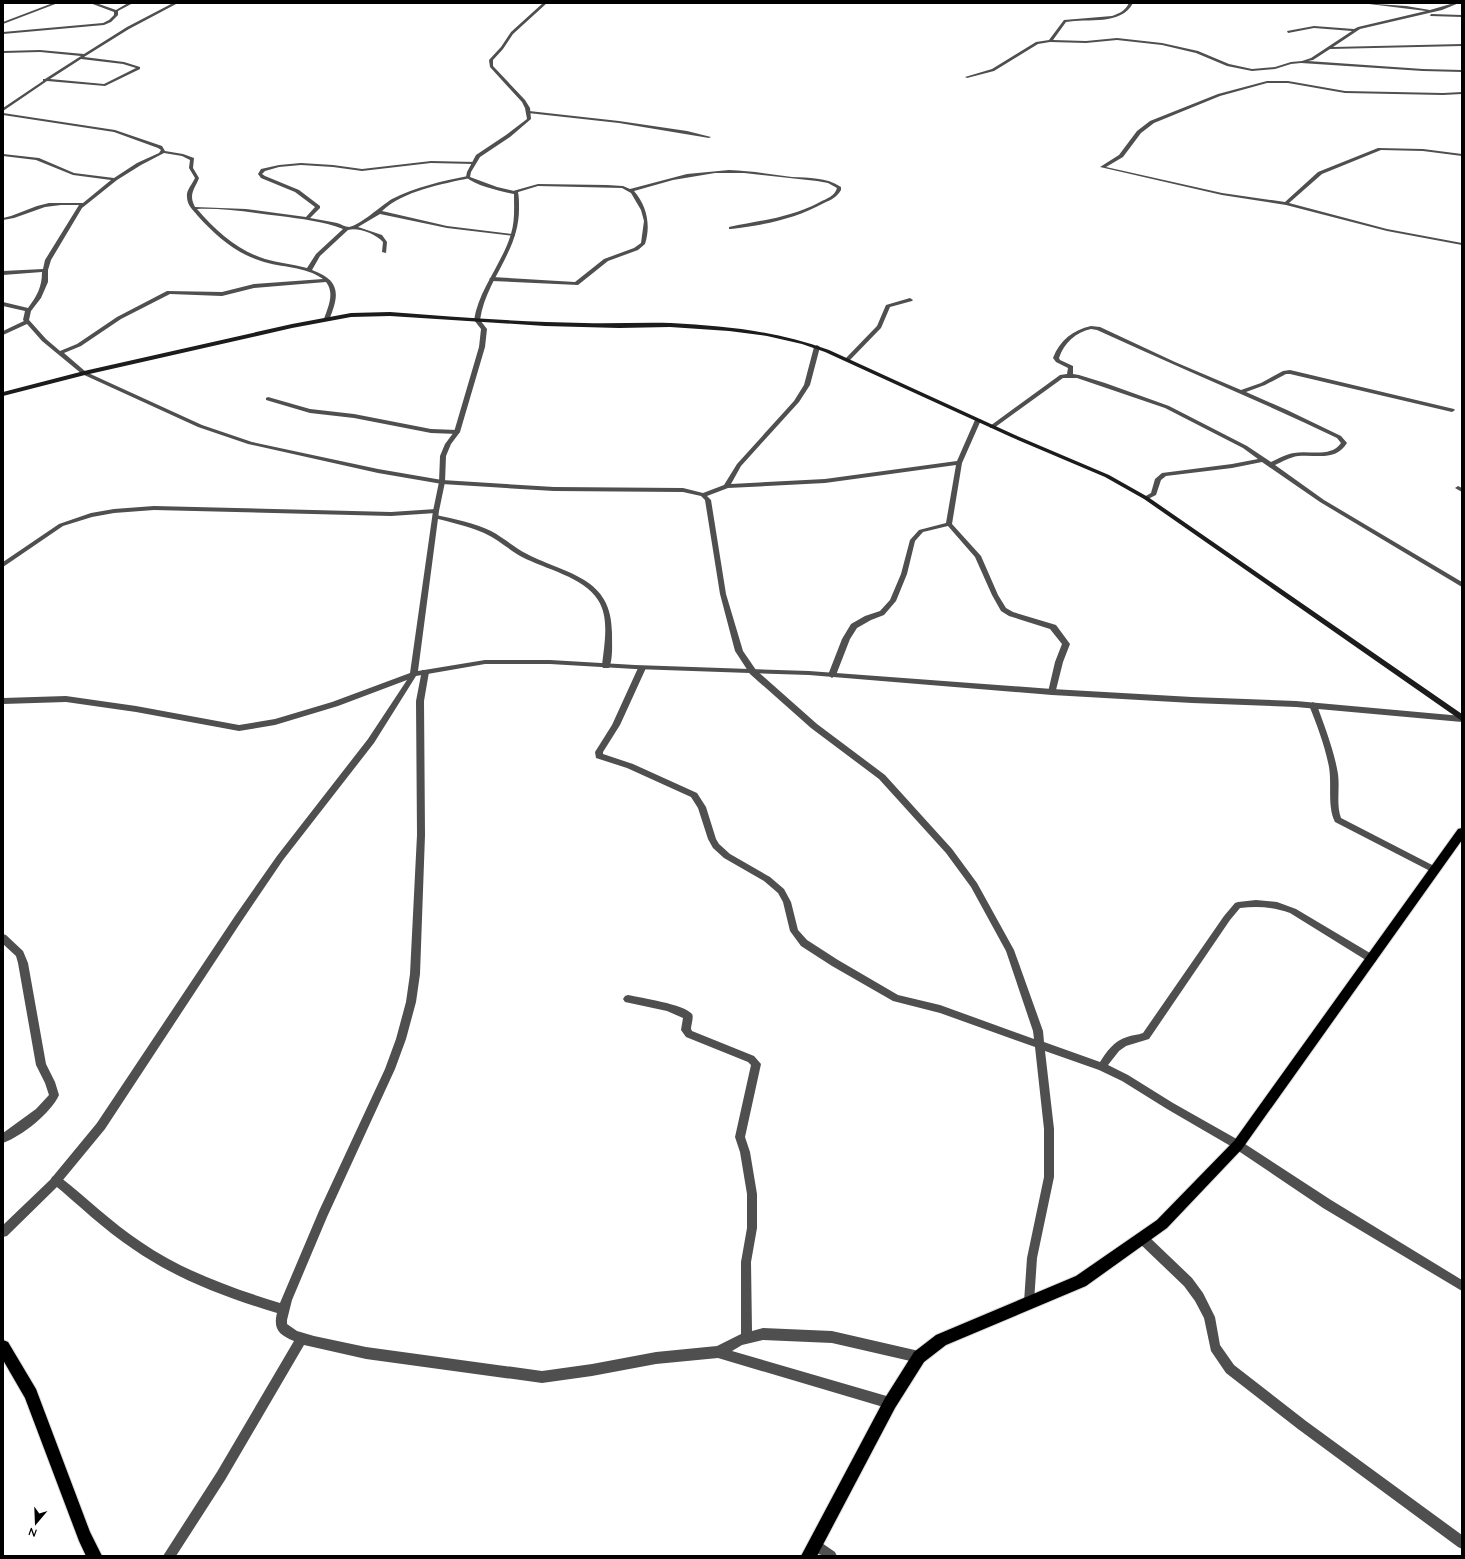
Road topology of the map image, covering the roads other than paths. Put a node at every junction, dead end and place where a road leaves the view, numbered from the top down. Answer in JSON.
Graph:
{"nodes":[{"id":1,"x":56,"y":3,"type":"edge"},
{"id":2,"x":92,"y":3,"type":"edge"},
{"id":3,"x":131,"y":3,"type":"edge"},
{"id":4,"x":176,"y":3,"type":"edge"},
{"id":5,"x":544,"y":3,"type":"edge"},
{"id":6,"x":1131,"y":3,"type":"edge"},
{"id":7,"x":1363,"y":3,"type":"edge"},
{"id":8,"x":1457,"y":3,"type":"edge"},
{"id":9,"x":116,"y":11,"type":"junction"},
{"id":10,"x":1432,"y":11,"type":"junction"},
{"id":11,"x":1418,"y":15,"type":"junction"},
{"id":12,"x":1445,"y":16,"type":"junction"},
{"id":13,"x":1462,"y":16,"type":"edge"},
{"id":14,"x":3,"y":23,"type":"edge"},
{"id":15,"x":1359,"y":28,"type":"junction"},
{"id":16,"x":1341,"y":29,"type":"junction"},
{"id":17,"x":1354,"y":30,"type":"junction"},
{"id":18,"x":3,"y":32,"type":"edge"},
{"id":19,"x":1288,"y":32,"type":"dead end"},
{"id":20,"x":1050,"y":40,"type":"junction"},
{"id":21,"x":1462,"y":45,"type":"edge"},
{"id":22,"x":1331,"y":48,"type":"junction"},
{"id":23,"x":3,"y":52,"type":"edge"},
{"id":24,"x":84,"y":55,"type":"junction"},
{"id":25,"x":80,"y":58,"type":"junction"},
{"id":26,"x":1301,"y":62,"type":"junction"},
{"id":27,"x":1462,"y":71,"type":"edge"},
{"id":28,"x":967,"y":77,"type":"dead end"},
{"id":29,"x":44,"y":80,"type":"junction"},
{"id":30,"x":1462,"y":93,"type":"edge"},
{"id":31,"x":3,"y":102,"type":"edge"},
{"id":32,"x":8,"y":106,"type":"junction"},
{"id":33,"x":3,"y":110,"type":"edge"},
{"id":34,"x":529,"y":112,"type":"junction"},
{"id":35,"x":3,"y":114,"type":"edge"},
{"id":36,"x":709,"y":137,"type":"dead end"},
{"id":37,"x":163,"y":152,"type":"junction"},
{"id":38,"x":3,"y":155,"type":"edge"},
{"id":39,"x":1462,"y":155,"type":"edge"},
{"id":40,"x":474,"y":163,"type":"junction"},
{"id":41,"x":468,"y":176,"type":"junction"},
{"id":42,"x":115,"y":179,"type":"junction"},
{"id":43,"x":631,"y":190,"type":"junction"},
{"id":44,"x":515,"y":192,"type":"junction"},
{"id":45,"x":83,"y":204,"type":"junction"},
{"id":46,"x":1286,"y":204,"type":"junction"},
{"id":47,"x":193,"y":208,"type":"junction"},
{"id":48,"x":377,"y":213,"type":"junction"},
{"id":49,"x":3,"y":219,"type":"edge"},
{"id":50,"x":307,"y":219,"type":"junction"},
{"id":51,"x":354,"y":227,"type":"junction"},
{"id":52,"x":731,"y":228,"type":"dead end"},
{"id":53,"x":346,"y":229,"type":"junction"},
{"id":54,"x":513,"y":235,"type":"junction"},
{"id":55,"x":1462,"y":244,"type":"edge"},
{"id":56,"x":384,"y":252,"type":"dead end"},
{"id":57,"x":45,"y":270,"type":"junction"},
{"id":58,"x":308,"y":270,"type":"junction"},
{"id":59,"x":3,"y":273,"type":"edge"},
{"id":60,"x":492,"y":278,"type":"junction"},
{"id":61,"x":329,"y":280,"type":"junction"},
{"id":62,"x":910,"y":300,"type":"dead end"},
{"id":63,"x":3,"y":304,"type":"edge"},
{"id":64,"x":29,"y":310,"type":"junction"},
{"id":65,"x":327,"y":319,"type":"junction"},
{"id":66,"x":477,"y":320,"type":"junction"},
{"id":67,"x":27,"y":322,"type":"junction"},
{"id":68,"x":3,"y":333,"type":"edge"},
{"id":69,"x":817,"y":346,"type":"junction"},
{"id":70,"x":60,"y":353,"type":"junction"},
{"id":71,"x":846,"y":360,"type":"junction"},
{"id":72,"x":84,"y":373,"type":"junction"},
{"id":73,"x":1070,"y":375,"type":"junction"},
{"id":74,"x":1263,"y":384,"type":"junction"},
{"id":75,"x":1242,"y":392,"type":"junction"},
{"id":76,"x":3,"y":394,"type":"edge"},
{"id":77,"x":268,"y":399,"type":"dead end"},
{"id":78,"x":1259,"y":400,"type":"junction"},
{"id":79,"x":1452,"y":410,"type":"dead end"},
{"id":80,"x":978,"y":420,"type":"junction"},
{"id":81,"x":992,"y":427,"type":"junction"},
{"id":82,"x":457,"y":432,"type":"junction"},
{"id":83,"x":1263,"y":460,"type":"junction"},
{"id":84,"x":959,"y":463,"type":"junction"},
{"id":85,"x":1270,"y":465,"type":"junction"},
{"id":86,"x":442,"y":482,"type":"junction"},
{"id":87,"x":727,"y":486,"type":"junction"},
{"id":88,"x":703,"y":495,"type":"junction"},
{"id":89,"x":1146,"y":498,"type":"junction"},
{"id":90,"x":436,"y":514,"type":"junction"},
{"id":91,"x":949,"y":524,"type":"junction"},
{"id":92,"x":3,"y":565,"type":"edge"},
{"id":93,"x":1462,"y":585,"type":"edge"},
{"id":94,"x":606,"y":666,"type":"junction"},
{"id":95,"x":642,"y":668,"type":"junction"},
{"id":96,"x":753,"y":672,"type":"junction"},
{"id":97,"x":420,"y":673,"type":"junction"},
{"id":98,"x":832,"y":675,"type":"junction"},
{"id":99,"x":1052,"y":692,"type":"junction"},
{"id":100,"x":3,"y":701,"type":"edge"},
{"id":101,"x":1313,"y":706,"type":"junction"},
{"id":102,"x":1462,"y":718,"type":"edge"},
{"id":103,"x":1462,"y":832,"type":"edge"},
{"id":104,"x":1435,"y":870,"type":"junction"},
{"id":105,"x":3,"y":938,"type":"edge"},
{"id":106,"x":1372,"y":959,"type":"junction"},
{"id":107,"x":628,"y":999,"type":"dead end"},
{"id":108,"x":1040,"y":1046,"type":"junction"},
{"id":109,"x":1102,"y":1067,"type":"junction"},
{"id":110,"x":3,"y":1138,"type":"edge"},
{"id":111,"x":1238,"y":1146,"type":"junction"},
{"id":112,"x":56,"y":1180,"type":"junction"},
{"id":113,"x":3,"y":1232,"type":"edge"},
{"id":114,"x":1142,"y":1238,"type":"junction"},
{"id":115,"x":1462,"y":1286,"type":"edge"},
{"id":116,"x":1029,"y":1302,"type":"junction"},
{"id":117,"x":284,"y":1310,"type":"junction"},
{"id":118,"x":302,"y":1338,"type":"junction"},
{"id":119,"x":747,"y":1338,"type":"junction"},
{"id":120,"x":3,"y":1347,"type":"edge"},
{"id":121,"x":718,"y":1352,"type":"junction"},
{"id":122,"x":919,"y":1357,"type":"junction"},
{"id":123,"x":890,"y":1403,"type":"junction"},
{"id":124,"x":1462,"y":1543,"type":"edge"},
{"id":125,"x":813,"y":1551,"type":"edge"},
{"id":126,"x":94,"y":1556,"type":"edge"},
{"id":127,"x":169,"y":1556,"type":"edge"},
{"id":128,"x":831,"y":1556,"type":"edge"}],
"edges":[{"from":1,"to":14,"type":"street"},
{"from":2,"to":9,"type":"street"},
{"from":3,"to":9,"type":"street"},
{"from":4,"to":24,"type":"street"},
{"from":5,"to":34,"type":"street"},
{"from":6,"to":20,"type":"street"},
{"from":7,"to":10,"type":"street"},
{"from":8,"to":10,"type":"street"},
{"from":9,"to":18,"type":"street"},
{"from":10,"to":11,"type":"street"},
{"from":10,"to":12,"type":"street"},
{"from":11,"to":12,"type":"street"},
{"from":11,"to":15,"type":"street"},
{"from":12,"to":13,"type":"street"},
{"from":15,"to":16,"type":"street"},
{"from":15,"to":17,"type":"street"},
{"from":16,"to":17,"type":"street"},
{"from":16,"to":19,"type":"street"},
{"from":17,"to":22,"type":"street"},
{"from":20,"to":26,"type":"street"},
{"from":20,"to":28,"type":"street"},
{"from":21,"to":22,"type":"street"},
{"from":22,"to":26,"type":"street"},
{"from":23,"to":24,"type":"street"},
{"from":24,"to":25,"type":"street"},
{"from":25,"to":29,"type":"street"},
{"from":25,"to":29,"type":"street"},
{"from":26,"to":27,"type":"street"},
{"from":29,"to":32,"type":"street"},
{"from":30,"to":46,"type":"street"},
{"from":31,"to":32,"type":"street"},
{"from":32,"to":33,"type":"street"},
{"from":34,"to":36,"type":"street"},
{"from":34,"to":40,"type":"street"},
{"from":35,"to":37,"type":"street"},
{"from":37,"to":42,"type":"street"},
{"from":37,"to":47,"type":"street"},
{"from":38,"to":42,"type":"street"},
{"from":39,"to":46,"type":"street"},
{"from":40,"to":41,"type":"street"},
{"from":40,"to":50,"type":"street"},
{"from":41,"to":44,"type":"street"},
{"from":41,"to":48,"type":"street"},
{"from":42,"to":45,"type":"street"},
{"from":43,"to":44,"type":"street"},
{"from":43,"to":52,"type":"street"},
{"from":43,"to":60,"type":"street"},
{"from":44,"to":54,"type":"street"},
{"from":45,"to":49,"type":"street"},
{"from":45,"to":57,"type":"street"},
{"from":46,"to":55,"type":"street"},
{"from":47,"to":50,"type":"street"},
{"from":47,"to":58,"type":"street"},
{"from":48,"to":51,"type":"street"},
{"from":48,"to":54,"type":"street"},
{"from":50,"to":53,"type":"street"},
{"from":51,"to":53,"type":"street"},
{"from":51,"to":56,"type":"street"},
{"from":53,"to":58,"type":"street"},
{"from":54,"to":60,"type":"street"},
{"from":57,"to":59,"type":"street"},
{"from":57,"to":64,"type":"street"},
{"from":58,"to":61,"type":"street"},
{"from":60,"to":66,"type":"street"},
{"from":61,"to":65,"type":"street"},
{"from":61,"to":70,"type":"street"},
{"from":62,"to":71,"type":"street"},
{"from":63,"to":64,"type":"street"},
{"from":64,"to":67,"type":"street"},
{"from":65,"to":66,"type":"main road"},
{"from":65,"to":72,"type":"main road"},
{"from":66,"to":69,"type":"main road"},
{"from":66,"to":82,"type":"street"},
{"from":67,"to":68,"type":"street"},
{"from":67,"to":70,"type":"street"},
{"from":69,"to":71,"type":"main road"},
{"from":69,"to":87,"type":"street"},
{"from":70,"to":72,"type":"street"},
{"from":71,"to":80,"type":"main road"},
{"from":72,"to":76,"type":"main road"},
{"from":72,"to":86,"type":"street"},
{"from":73,"to":75,"type":"street"},
{"from":73,"to":81,"type":"street"},
{"from":73,"to":83,"type":"street"},
{"from":74,"to":75,"type":"street"},
{"from":74,"to":78,"type":"street"},
{"from":74,"to":79,"type":"street"},
{"from":75,"to":78,"type":"street"},
{"from":77,"to":82,"type":"street"},
{"from":78,"to":85,"type":"street"},
{"from":80,"to":81,"type":"main road"},
{"from":80,"to":84,"type":"street"},
{"from":81,"to":89,"type":"main road"},
{"from":82,"to":86,"type":"street"},
{"from":83,"to":85,"type":"street"},
{"from":83,"to":89,"type":"street"},
{"from":84,"to":87,"type":"street"},
{"from":84,"to":91,"type":"street"},
{"from":85,"to":93,"type":"street"},
{"from":86,"to":88,"type":"street"},
{"from":86,"to":90,"type":"street"},
{"from":87,"to":88,"type":"street"},
{"from":88,"to":96,"type":"street"},
{"from":89,"to":102,"type":"main road"},
{"from":90,"to":92,"type":"street"},
{"from":90,"to":94,"type":"street"},
{"from":90,"to":97,"type":"street"},
{"from":91,"to":98,"type":"street"},
{"from":91,"to":99,"type":"street"},
{"from":94,"to":95,"type":"street"},
{"from":94,"to":97,"type":"street"},
{"from":95,"to":96,"type":"street"},
{"from":95,"to":108,"type":"street"},
{"from":96,"to":98,"type":"street"},
{"from":96,"to":108,"type":"street"},
{"from":97,"to":100,"type":"street"},
{"from":97,"to":112,"type":"street"},
{"from":97,"to":117,"type":"street"},
{"from":98,"to":99,"type":"street"},
{"from":99,"to":101,"type":"street"},
{"from":101,"to":102,"type":"street"},
{"from":101,"to":104,"type":"street"},
{"from":103,"to":104,"type":"main road"},
{"from":104,"to":106,"type":"main road"},
{"from":105,"to":110,"type":"street"},
{"from":106,"to":109,"type":"street"},
{"from":106,"to":111,"type":"main road"},
{"from":107,"to":119,"type":"street"},
{"from":108,"to":109,"type":"street"},
{"from":108,"to":116,"type":"street"},
{"from":109,"to":111,"type":"street"},
{"from":111,"to":114,"type":"main road"},
{"from":111,"to":115,"type":"street"},
{"from":112,"to":113,"type":"street"},
{"from":112,"to":117,"type":"street"},
{"from":114,"to":116,"type":"main road"},
{"from":114,"to":124,"type":"street"},
{"from":116,"to":122,"type":"main road"},
{"from":117,"to":118,"type":"street"},
{"from":118,"to":121,"type":"street"},
{"from":118,"to":127,"type":"street"},
{"from":119,"to":121,"type":"street"},
{"from":119,"to":122,"type":"street"},
{"from":120,"to":126,"type":"main road"},
{"from":121,"to":123,"type":"street"},
{"from":122,"to":123,"type":"main road"},
{"from":123,"to":125,"type":"main road"},
{"from":125,"to":128,"type":"street"}]}
